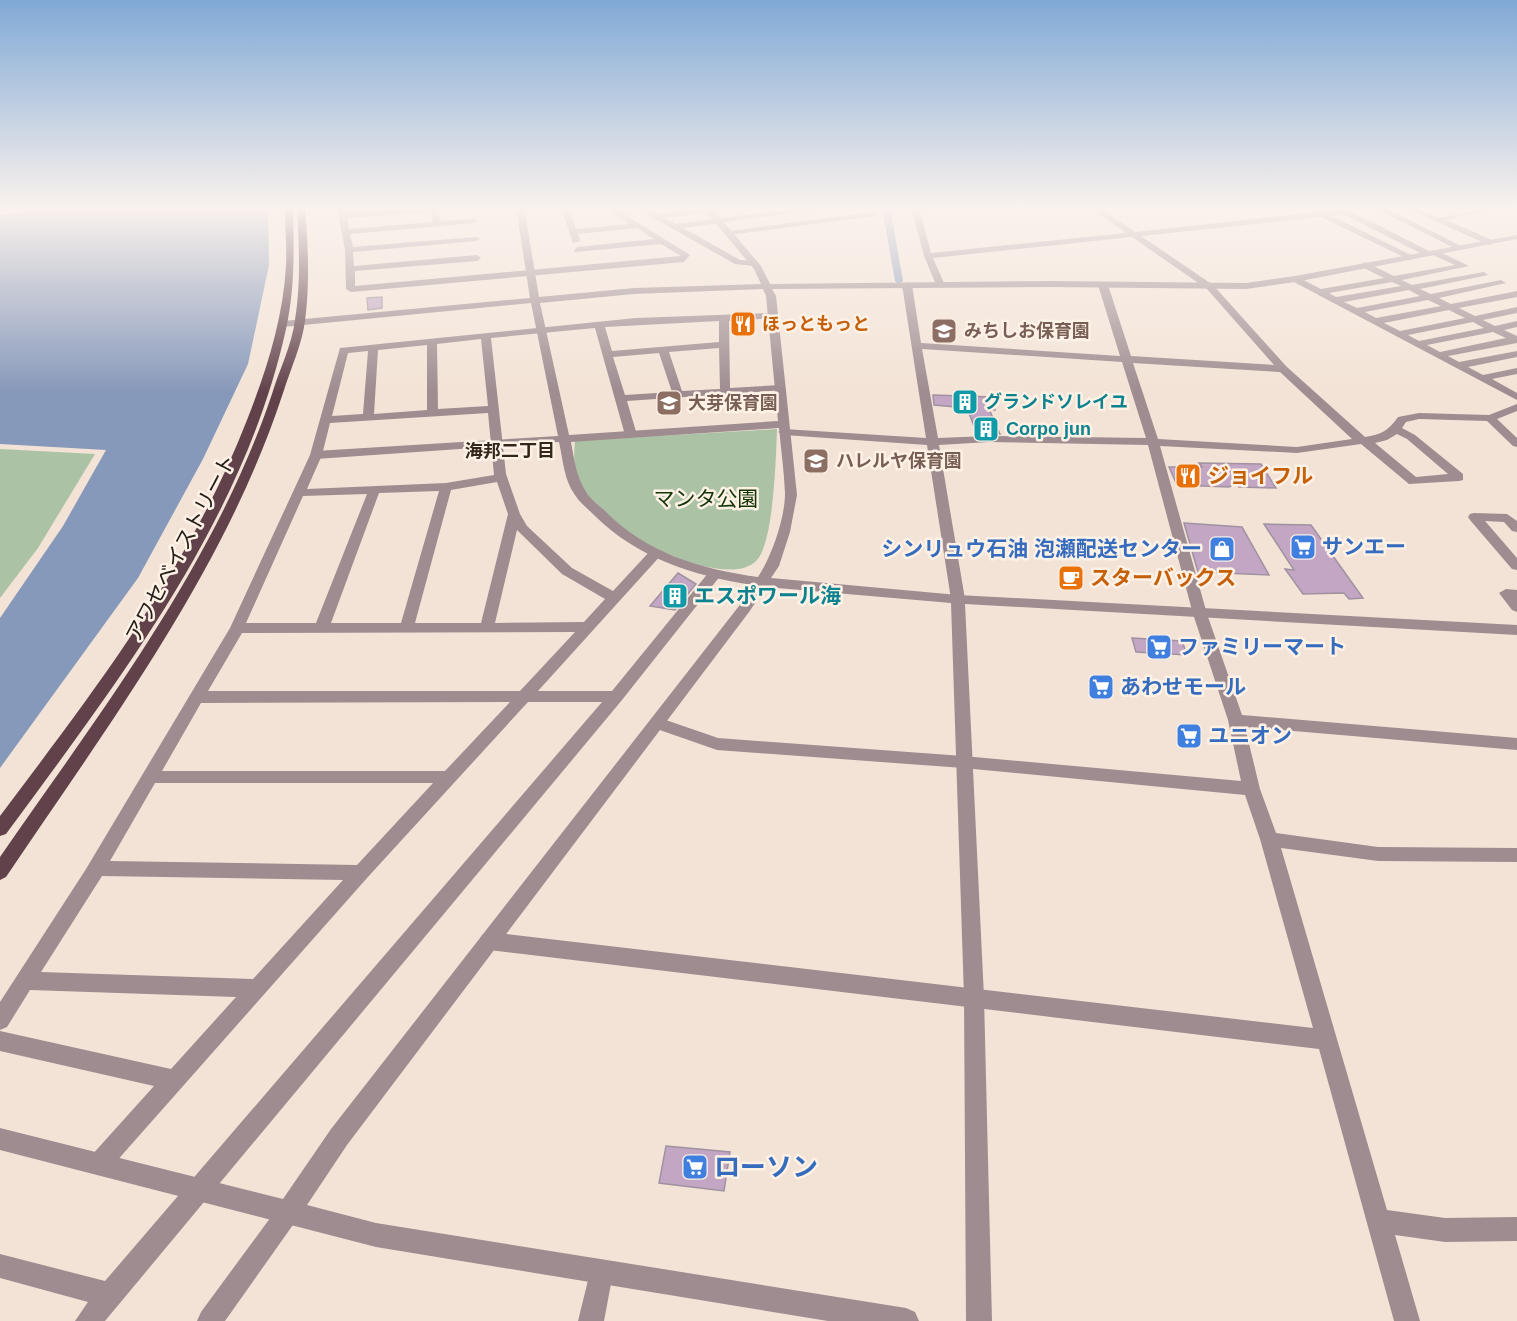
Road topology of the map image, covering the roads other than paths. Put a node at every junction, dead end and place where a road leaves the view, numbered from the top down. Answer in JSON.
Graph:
{"nodes":[{"id":1,"x":291,"y":269,"type":"edge"},
{"id":2,"x":305,"y":269,"type":"edge"},
{"id":3,"x":351,"y":269,"type":"joint"},
{"id":4,"x":355,"y":269,"type":"edge"},
{"id":5,"x":479,"y":269,"type":"edge"},
{"id":6,"x":531,"y":269,"type":"edge"},
{"id":7,"x":566,"y":269,"type":"edge"},
{"id":8,"x":757,"y":269,"type":"edge"},
{"id":9,"x":933,"y":269,"type":"edge"},
{"id":10,"x":1183,"y":269,"type":"edge"},
{"id":11,"x":1347,"y":269,"type":"edge"},
{"id":12,"x":1372,"y":269,"type":"edge"},
{"id":13,"x":1451,"y":269,"type":"edge"},
{"id":14,"x":1470,"y":269,"type":"edge"},
{"id":15,"x":532,"y":272,"type":"junction"},
{"id":16,"x":1484,"y":275,"type":"junction"},
{"id":17,"x":481,"y":277,"type":"junction"},
{"id":18,"x":1295,"y":279,"type":"junction"},
{"id":19,"x":1394,"y":280,"type":"junction"},
{"id":20,"x":1501,"y":283,"type":"junction"},
{"id":21,"x":907,"y":285,"type":"junction"},
{"id":22,"x":940,"y":285,"type":"junction"},
{"id":23,"x":1103,"y":285,"type":"junction"},
{"id":24,"x":767,"y":286,"type":"junction"},
{"id":25,"x":1210,"y":287,"type":"junction"},
{"id":26,"x":1411,"y":288,"type":"junction"},
{"id":27,"x":1321,"y":292,"type":"junction"},
{"id":28,"x":1517,"y":292,"type":"edge"},
{"id":29,"x":1431,"y":297,"type":"junction"},
{"id":30,"x":535,"y":299,"type":"junction"},
{"id":31,"x":1337,"y":300,"type":"junction"},
{"id":32,"x":1449,"y":307,"type":"junction"},
{"id":33,"x":1517,"y":310,"type":"edge"},
{"id":34,"x":1358,"y":311,"type":"junction"},
{"id":35,"x":774,"y":316,"type":"junction"},
{"id":36,"x":724,"y":317,"type":"junction"},
{"id":37,"x":1473,"y":319,"type":"junction"},
{"id":38,"x":1377,"y":321,"type":"junction"},
{"id":39,"x":300,"y":322,"type":"junction"},
{"id":40,"x":283,"y":324,"type":"junction"},
{"id":41,"x":599,"y":324,"type":"junction"},
{"id":42,"x":1517,"y":324,"type":"edge"},
{"id":43,"x":542,"y":329,"type":"junction"},
{"id":44,"x":1493,"y":329,"type":"junction"},
{"id":45,"x":1400,"y":334,"type":"junction"},
{"id":46,"x":486,"y":335,"type":"junction"},
{"id":47,"x":1517,"y":340,"type":"edge"},
{"id":48,"x":432,"y":341,"type":"junction"},
{"id":49,"x":1419,"y":344,"type":"junction"},
{"id":50,"x":723,"y":345,"type":"junction"},
{"id":51,"x":918,"y":346,"type":"junction"},
{"id":52,"x":373,"y":347,"type":"junction"},
{"id":53,"x":662,"y":348,"type":"junction"},
{"id":54,"x":608,"y":354,"type":"junction"},
{"id":55,"x":1440,"y":354,"type":"junction"},
{"id":56,"x":1517,"y":354,"type":"edge"},
{"id":57,"x":1125,"y":359,"type":"junction"},
{"id":58,"x":1460,"y":365,"type":"junction"},
{"id":59,"x":1283,"y":369,"type":"junction"},
{"id":60,"x":1517,"y":371,"type":"edge"},
{"id":61,"x":1483,"y":378,"type":"junction"},
{"id":62,"x":780,"y":388,"type":"junction"},
{"id":63,"x":1511,"y":389,"type":"edge"},
{"id":64,"x":725,"y":391,"type":"junction"},
{"id":65,"x":678,"y":394,"type":"junction"},
{"id":66,"x":1517,"y":397,"type":"edge"},
{"id":67,"x":621,"y":398,"type":"junction"},
{"id":68,"x":1517,"y":408,"type":"edge"},
{"id":69,"x":493,"y":409,"type":"junction"},
{"id":70,"x":433,"y":413,"type":"junction"},
{"id":71,"x":369,"y":417,"type":"junction"},
{"id":72,"x":1490,"y":418,"type":"junction"},
{"id":73,"x":326,"y":420,"type":"junction"},
{"id":74,"x":784,"y":428,"type":"junction"},
{"id":75,"x":1396,"y":429,"type":"junction"},
{"id":76,"x":631,"y":435,"type":"junction"},
{"id":77,"x":564,"y":440,"type":"junction"},
{"id":78,"x":1364,"y":441,"type":"junction"},
{"id":79,"x":934,"y":442,"type":"junction"},
{"id":80,"x":1153,"y":442,"type":"junction"},
{"id":81,"x":497,"y":444,"type":"junction"},
{"id":82,"x":1517,"y":444,"type":"edge"},
{"id":83,"x":316,"y":455,"type":"junction"},
{"id":84,"x":501,"y":478,"type":"junction"},
{"id":85,"x":446,"y":487,"type":"junction"},
{"id":86,"x":374,"y":491,"type":"junction"},
{"id":87,"x":297,"y":493,"type":"junction"},
{"id":88,"x":514,"y":514,"type":"junction"},
{"id":89,"x":1517,"y":528,"type":"edge"},
{"id":90,"x":655,"y":554,"type":"junction"},
{"id":91,"x":1517,"y":566,"type":"edge"},
{"id":92,"x":714,"y":575,"type":"junction"},
{"id":93,"x":763,"y":582,"type":"junction"},
{"id":94,"x":1517,"y":594,"type":"edge"},
{"id":95,"x":614,"y":598,"type":"junction"},
{"id":96,"x":958,"y":599,"type":"junction"},
{"id":97,"x":1517,"y":607,"type":"edge"},
{"id":98,"x":1200,"y":614,"type":"junction"},
{"id":99,"x":322,"y":627,"type":"junction"},
{"id":100,"x":407,"y":627,"type":"junction"},
{"id":101,"x":487,"y":627,"type":"junction"},
{"id":102,"x":588,"y":627,"type":"junction"},
{"id":103,"x":237,"y":628,"type":"junction"},
{"id":104,"x":1517,"y":630,"type":"edge"},
{"id":105,"x":523,"y":696,"type":"junction"},
{"id":106,"x":616,"y":696,"type":"junction"},
{"id":107,"x":198,"y":697,"type":"junction"},
{"id":108,"x":1236,"y":720,"type":"junction"},
{"id":109,"x":657,"y":723,"type":"junction"},
{"id":110,"x":1517,"y":744,"type":"edge"},
{"id":111,"x":963,"y":762,"type":"junction"},
{"id":112,"x":151,"y":777,"type":"junction"},
{"id":113,"x":449,"y":777,"type":"junction"},
{"id":114,"x":1251,"y":789,"type":"junction"},
{"id":115,"x":0,"y":829,"type":"edge"},
{"id":116,"x":1269,"y":839,"type":"junction"},
{"id":117,"x":1517,"y":855,"type":"edge"},
{"id":118,"x":97,"y":867,"type":"junction"},
{"id":119,"x":0,"y":872,"type":"edge"},
{"id":120,"x":361,"y":873,"type":"junction"},
{"id":121,"x":489,"y":941,"type":"junction"},
{"id":122,"x":23,"y":981,"type":"junction"},
{"id":123,"x":257,"y":988,"type":"junction"},
{"id":124,"x":974,"y":997,"type":"junction"},
{"id":125,"x":0,"y":1020,"type":"edge"},
{"id":126,"x":1326,"y":1040,"type":"junction"},
{"id":127,"x":0,"y":1041,"type":"edge"},
{"id":128,"x":173,"y":1080,"type":"junction"},
{"id":129,"x":0,"y":1139,"type":"edge"},
{"id":130,"x":99,"y":1164,"type":"junction"},
{"id":131,"x":198,"y":1190,"type":"junction"},
{"id":132,"x":287,"y":1214,"type":"junction"},
{"id":133,"x":1377,"y":1221,"type":"junction"},
{"id":134,"x":1517,"y":1229,"type":"edge"},
{"id":135,"x":0,"y":1266,"type":"edge"},
{"id":136,"x":601,"y":1273,"type":"junction"},
{"id":137,"x":110,"y":1295,"type":"junction"},
{"id":138,"x":88,"y":1321,"type":"edge"},
{"id":139,"x":210,"y":1321,"type":"edge"},
{"id":140,"x":591,"y":1321,"type":"edge"},
{"id":141,"x":906,"y":1321,"type":"edge"},
{"id":142,"x":979,"y":1321,"type":"edge"},
{"id":143,"x":1407,"y":1321,"type":"edge"}],
"edges":[{"from":1,"to":40,"type":"main road","name":"アワセベイストリート"},
{"from":2,"to":39,"type":"main road","name":"アワセベイストリート"},
{"from":3,"to":4,"type":"street"},
{"from":3,"to":17,"type":"street"},
{"from":5,"to":17,"type":"street"},
{"from":6,"to":15,"type":"street"},
{"from":7,"to":15,"type":"street"},
{"from":8,"to":24,"type":"street"},
{"from":9,"to":22,"type":"street"},
{"from":10,"to":25,"type":"street"},
{"from":11,"to":18,"type":"street"},
{"from":12,"to":19,"type":"street"},
{"from":13,"to":19,"type":"street"},
{"from":14,"to":16,"type":"street"},
{"from":15,"to":17,"type":"street"},
{"from":15,"to":30,"type":"street"},
{"from":16,"to":20,"type":"street"},
{"from":16,"to":26,"type":"street"},
{"from":18,"to":25,"type":"street"},
{"from":18,"to":27,"type":"street"},
{"from":19,"to":26,"type":"street"},
{"from":19,"to":27,"type":"street"},
{"from":20,"to":28,"type":"street"},
{"from":20,"to":29,"type":"street"},
{"from":21,"to":22,"type":"street"},
{"from":21,"to":24,"type":"street"},
{"from":21,"to":51,"type":"street"},
{"from":22,"to":23,"type":"street"},
{"from":23,"to":25,"type":"street"},
{"from":23,"to":57,"type":"street"},
{"from":24,"to":30,"type":"street"},
{"from":24,"to":35,"type":"street"},
{"from":25,"to":59,"type":"street"},
{"from":26,"to":29,"type":"street"},
{"from":26,"to":31,"type":"street"},
{"from":27,"to":31,"type":"street"},
{"from":28,"to":32,"type":"street"},
{"from":29,"to":32,"type":"street"},
{"from":29,"to":34,"type":"street"},
{"from":30,"to":39,"type":"street"},
{"from":30,"to":43,"type":"street"},
{"from":31,"to":34,"type":"street"},
{"from":32,"to":37,"type":"street"},
{"from":32,"to":38,"type":"street"},
{"from":33,"to":37,"type":"street"},
{"from":34,"to":38,"type":"street"},
{"from":35,"to":36,"type":"street"},
{"from":35,"to":62,"type":"street"},
{"from":36,"to":41,"type":"street"},
{"from":36,"to":50,"type":"street"},
{"from":37,"to":44,"type":"street"},
{"from":37,"to":45,"type":"street"},
{"from":38,"to":45,"type":"street"},
{"from":39,"to":40,"type":"street"},
{"from":39,"to":119,"type":"main road","name":"アワセベイストリート"},
{"from":40,"to":115,"type":"main road","name":"アワセベイストリート"},
{"from":41,"to":43,"type":"street"},
{"from":41,"to":54,"type":"street"},
{"from":42,"to":44,"type":"street"},
{"from":43,"to":46,"type":"street"},
{"from":43,"to":77,"type":"street"},
{"from":44,"to":47,"type":"street"},
{"from":44,"to":49,"type":"street"},
{"from":45,"to":49,"type":"street"},
{"from":46,"to":48,"type":"street"},
{"from":46,"to":69,"type":"street"},
{"from":47,"to":55,"type":"street"},
{"from":48,"to":52,"type":"street"},
{"from":48,"to":70,"type":"street"},
{"from":49,"to":55,"type":"street"},
{"from":50,"to":53,"type":"street"},
{"from":50,"to":64,"type":"street"},
{"from":51,"to":57,"type":"street"},
{"from":51,"to":79,"type":"street"},
{"from":52,"to":71,"type":"street"},
{"from":52,"to":73,"type":"street"},
{"from":53,"to":54,"type":"street"},
{"from":53,"to":65,"type":"street"},
{"from":54,"to":67,"type":"street"},
{"from":55,"to":58,"type":"street"},
{"from":56,"to":58,"type":"street"},
{"from":57,"to":59,"type":"street"},
{"from":57,"to":80,"type":"street"},
{"from":58,"to":61,"type":"street"},
{"from":59,"to":78,"type":"street"},
{"from":60,"to":61,"type":"street"},
{"from":61,"to":63,"type":"street"},
{"from":62,"to":64,"type":"street"},
{"from":62,"to":74,"type":"street"},
{"from":63,"to":66,"type":"street"},
{"from":64,"to":65,"type":"street"},
{"from":65,"to":67,"type":"street"},
{"from":67,"to":76,"type":"street"},
{"from":68,"to":72,"type":"street"},
{"from":69,"to":70,"type":"street"},
{"from":69,"to":81,"type":"street"},
{"from":70,"to":71,"type":"street"},
{"from":71,"to":73,"type":"street"},
{"from":72,"to":75,"type":"street"},
{"from":72,"to":82,"type":"street"},
{"from":73,"to":83,"type":"street"},
{"from":74,"to":76,"type":"street"},
{"from":74,"to":79,"type":"street"},
{"from":74,"to":93,"type":"street"},
{"from":75,"to":78,"type":"street"},
{"from":75,"to":78,"type":"street"},
{"from":76,"to":77,"type":"street"},
{"from":77,"to":81,"type":"street"},
{"from":77,"to":90,"type":"street"},
{"from":78,"to":80,"type":"street"},
{"from":79,"to":80,"type":"street"},
{"from":79,"to":96,"type":"street"},
{"from":80,"to":98,"type":"street"},
{"from":81,"to":83,"type":"street"},
{"from":81,"to":84,"type":"street"},
{"from":83,"to":87,"type":"street"},
{"from":84,"to":85,"type":"street"},
{"from":84,"to":88,"type":"street"},
{"from":85,"to":86,"type":"street"},
{"from":85,"to":100,"type":"street"},
{"from":86,"to":87,"type":"street"},
{"from":86,"to":99,"type":"street"},
{"from":87,"to":103,"type":"street"},
{"from":88,"to":95,"type":"street"},
{"from":88,"to":101,"type":"street"},
{"from":89,"to":91,"type":"street"},
{"from":90,"to":92,"type":"street"},
{"from":90,"to":95,"type":"street"},
{"from":92,"to":93,"type":"street"},
{"from":92,"to":106,"type":"street"},
{"from":93,"to":96,"type":"street"},
{"from":93,"to":109,"type":"street"},
{"from":94,"to":97,"type":"street"},
{"from":95,"to":102,"type":"street"},
{"from":96,"to":98,"type":"street"},
{"from":96,"to":111,"type":"street"},
{"from":98,"to":104,"type":"street"},
{"from":98,"to":108,"type":"street"},
{"from":99,"to":100,"type":"street"},
{"from":99,"to":103,"type":"street"},
{"from":100,"to":101,"type":"street"},
{"from":101,"to":102,"type":"street"},
{"from":102,"to":105,"type":"street"},
{"from":103,"to":107,"type":"street"},
{"from":105,"to":106,"type":"street"},
{"from":105,"to":107,"type":"street"},
{"from":105,"to":113,"type":"street"},
{"from":106,"to":131,"type":"street"},
{"from":107,"to":112,"type":"street"},
{"from":108,"to":110,"type":"street"},
{"from":108,"to":114,"type":"street"},
{"from":109,"to":111,"type":"street"},
{"from":109,"to":121,"type":"street"},
{"from":111,"to":114,"type":"street"},
{"from":111,"to":124,"type":"street"},
{"from":112,"to":113,"type":"street"},
{"from":112,"to":118,"type":"street"},
{"from":113,"to":120,"type":"street"},
{"from":114,"to":116,"type":"street"},
{"from":116,"to":117,"type":"street"},
{"from":116,"to":126,"type":"street"},
{"from":118,"to":120,"type":"street"},
{"from":118,"to":122,"type":"street"},
{"from":120,"to":123,"type":"street"},
{"from":121,"to":124,"type":"street"},
{"from":121,"to":132,"type":"street"},
{"from":122,"to":123,"type":"street"},
{"from":122,"to":125,"type":"street"},
{"from":123,"to":128,"type":"street"},
{"from":124,"to":126,"type":"street"},
{"from":124,"to":142,"type":"street"},
{"from":126,"to":133,"type":"street"},
{"from":127,"to":128,"type":"street"},
{"from":128,"to":130,"type":"street"},
{"from":129,"to":130,"type":"street"},
{"from":130,"to":131,"type":"street"},
{"from":131,"to":132,"type":"street"},
{"from":131,"to":137,"type":"street"},
{"from":132,"to":136,"type":"street"},
{"from":132,"to":139,"type":"street"},
{"from":133,"to":134,"type":"street"},
{"from":133,"to":143,"type":"street"},
{"from":135,"to":137,"type":"street"},
{"from":136,"to":140,"type":"street"},
{"from":136,"to":141,"type":"street"},
{"from":137,"to":138,"type":"street"}]}
